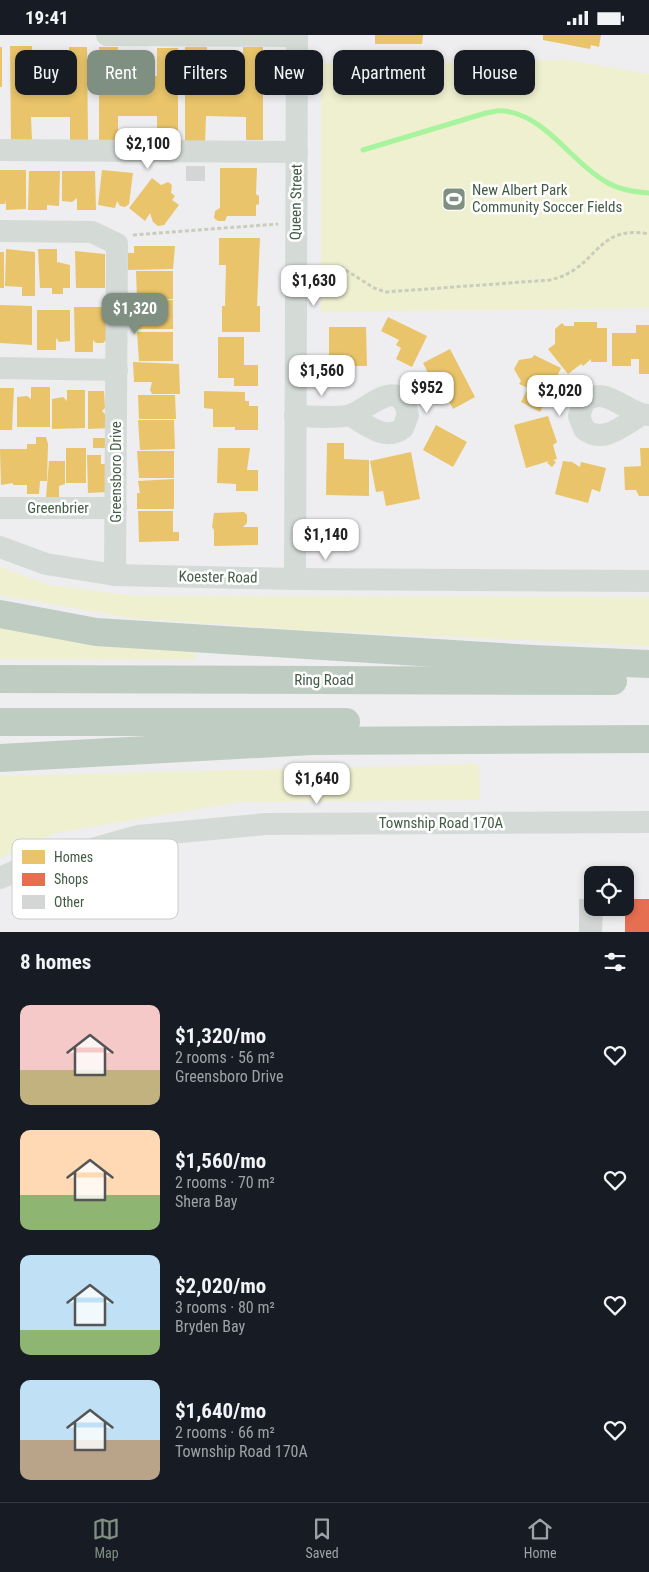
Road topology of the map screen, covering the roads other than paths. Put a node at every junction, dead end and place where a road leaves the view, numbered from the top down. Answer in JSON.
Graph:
{"nodes":[{"id":1,"x":107,"y":35,"type":"edge"},
{"id":2,"x":125,"y":35,"type":"edge"},
{"id":3,"x":297,"y":36,"type":"edge"},
{"id":4,"x":0,"y":150,"type":"edge"},
{"id":5,"x":297,"y":152,"type":"junction"},
{"id":6,"x":0,"y":231,"type":"edge"},
{"id":7,"x":0,"y":368,"type":"edge"},
{"id":8,"x":117,"y":369,"type":"junction"},
{"id":9,"x":350,"y":415,"type":"dead end"},
{"id":10,"x":295,"y":416,"type":"junction"},
{"id":11,"x":0,"y":508,"type":"edge"},
{"id":12,"x":116,"y":508,"type":"junction"},
{"id":13,"x":0,"y":547,"type":"edge"},
{"id":14,"x":115,"y":575,"type":"junction"},
{"id":15,"x":295,"y":579,"type":"junction"},
{"id":16,"x":649,"y":581,"type":"edge"},
{"id":17,"x":0,"y":614,"type":"edge"},
{"id":18,"x":649,"y":664,"type":"edge"},
{"id":19,"x":0,"y":679,"type":"edge"},
{"id":20,"x":649,"y":681,"type":"edge"},
{"id":21,"x":0,"y":722,"type":"edge"},
{"id":22,"x":649,"y":723,"type":"edge"},
{"id":23,"x":649,"y":739,"type":"edge"},
{"id":24,"x":0,"y":758,"type":"edge"},
{"id":25,"x":649,"y":821,"type":"edge"},
{"id":26,"x":127,"y":839,"type":"edge"},
{"id":27,"x":12,"y":873,"type":"edge"},
{"id":28,"x":0,"y":878,"type":"edge"}],
"edges":[{"from":1,"to":2,"type":"street"},
{"from":2,"to":3,"type":"street"},
{"from":3,"to":5,"type":"street","name":"Queen Street"},
{"from":4,"to":5,"type":"street"},
{"from":5,"to":10,"type":"street","name":"Queen Street"},
{"from":6,"to":8,"type":"street","name":"Greensboro Drive"},
{"from":7,"to":8,"type":"street"},
{"from":8,"to":12,"type":"street","name":"Greensboro Drive"},
{"from":9,"to":10,"type":"street"},
{"from":10,"to":15,"type":"street","name":"Queen Street"},
{"from":11,"to":12,"type":"street","name":"Greenbrier"},
{"from":12,"to":14,"type":"street","name":"Greensboro Drive"},
{"from":13,"to":14,"type":"street","name":"Koester Road"},
{"from":14,"to":15,"type":"street","name":"Koester Road"},
{"from":15,"to":16,"type":"street","name":"Koester Road"},
{"from":17,"to":18,"type":"highway"},
{"from":19,"to":20,"type":"highway","name":"Ring Road"},
{"from":21,"to":22,"type":"highway"},
{"from":23,"to":24,"type":"highway"},
{"from":25,"to":26,"type":"street","name":"Township Road 170A"},
{"from":27,"to":28,"type":"street","name":"Township Road 170A"}]}
